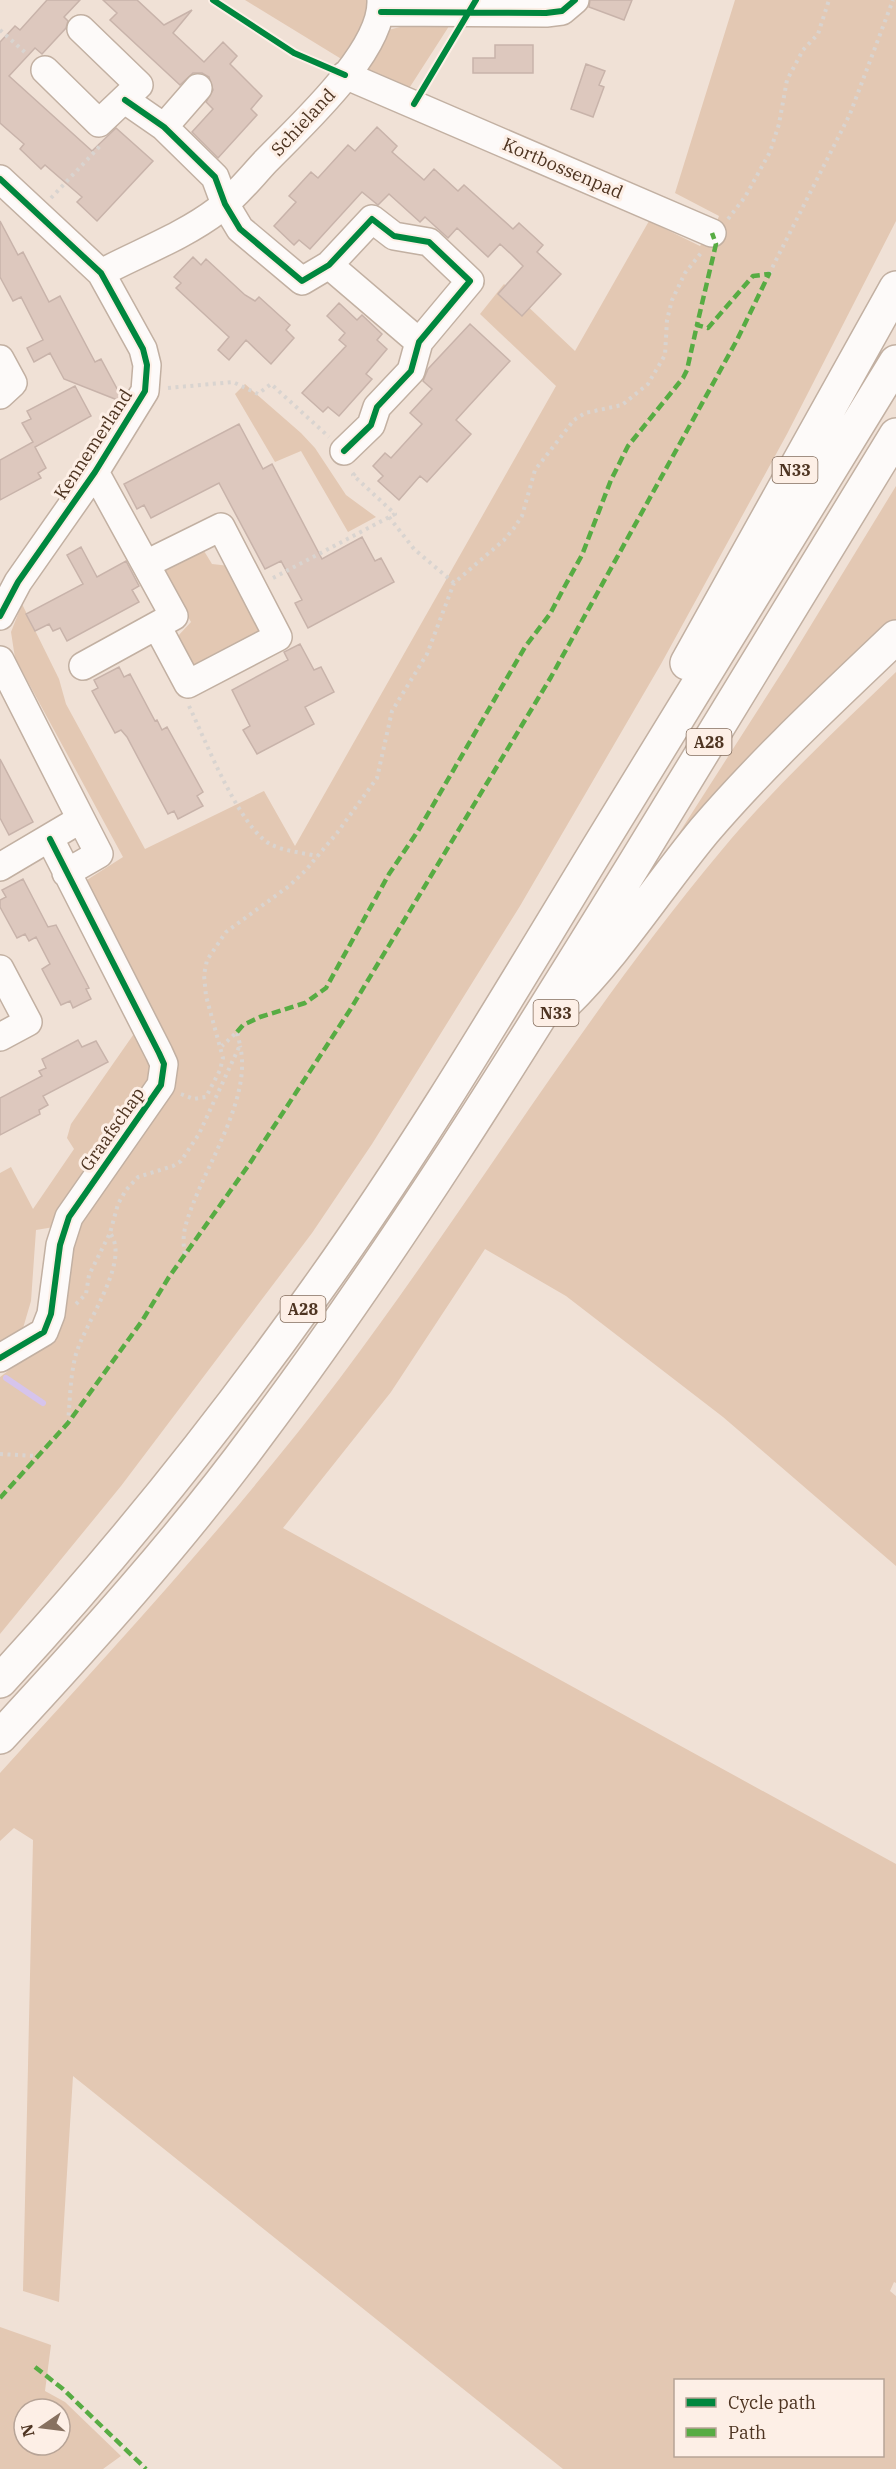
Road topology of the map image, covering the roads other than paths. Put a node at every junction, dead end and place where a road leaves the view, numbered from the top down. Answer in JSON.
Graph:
{"nodes":[{"id":1,"x":575,"y":0,"type":"edge"},
{"id":2,"x":381,"y":6,"type":"edge"},
{"id":3,"x":81,"y":29,"type":"dead end"},
{"id":4,"x":45,"y":70,"type":"road end"},
{"id":5,"x":345,"y":75,"type":"junction"},
{"id":6,"x":198,"y":88,"type":"dead end"},
{"id":7,"x":125,"y":100,"type":"junction"},
{"id":8,"x":164,"y":127,"type":"junction"},
{"id":9,"x":0,"y":179,"type":"edge"},
{"id":10,"x":225,"y":204,"type":"junction"},
{"id":11,"x":712,"y":233,"type":"road end"},
{"id":12,"x":329,"y":265,"type":"junction"},
{"id":13,"x":101,"y":273,"type":"junction"},
{"id":14,"x":896,"y":288,"type":"edge"},
{"id":15,"x":420,"y":342,"type":"junction"},
{"id":16,"x":0,"y":359,"type":"edge"},
{"id":17,"x":896,"y":362,"type":"edge"},
{"id":18,"x":0,"y":395,"type":"edge"},
{"id":19,"x":896,"y":435,"type":"edge"},
{"id":20,"x":344,"y":451,"type":"road end"},
{"id":21,"x":95,"y":472,"type":"junction"},
{"id":22,"x":148,"y":563,"type":"junction"},
{"id":23,"x":9,"y":579,"type":"edge"},
{"id":24,"x":0,"y":616,"type":"edge"},
{"id":25,"x":157,"y":627,"type":"junction"},
{"id":26,"x":896,"y":637,"type":"edge"},
{"id":27,"x":0,"y":660,"type":"edge"},
{"id":28,"x":83,"y":666,"type":"dead end"},
{"id":29,"x":81,"y":819,"type":"junction"},
{"id":30,"x":50,"y":839,"type":"junction"},
{"id":31,"x":0,"y":867,"type":"edge"},
{"id":32,"x":66,"y":873,"type":"junction"},
{"id":33,"x":549,"y":928,"type":"junction"},
{"id":34,"x":0,"y":969,"type":"edge"},
{"id":35,"x":0,"y":1037,"type":"edge"},
{"id":36,"x":522,"y":1048,"type":"junction"},
{"id":37,"x":0,"y":1358,"type":"edge"},
{"id":38,"x":0,"y":1681,"type":"edge"},
{"id":39,"x":0,"y":1737,"type":"edge"}],
"edges":[{"from":1,"to":2,"type":"street"},
{"from":2,"to":5,"type":"street","name":"Schieland"},
{"from":3,"to":7,"type":"street"},
{"from":4,"to":7,"type":"street"},
{"from":5,"to":10,"type":"street","name":"Schieland"},
{"from":5,"to":11,"type":"street","name":"Kortbossenpad"},
{"from":6,"to":8,"type":"street"},
{"from":7,"to":8,"type":"street"},
{"from":8,"to":10,"type":"street"},
{"from":9,"to":13,"type":"street","name":"Kennemerland"},
{"from":10,"to":12,"type":"street"},
{"from":10,"to":13,"type":"street","name":"Schieland"},
{"from":12,"to":15,"type":"street"},
{"from":12,"to":15,"type":"street"},
{"from":13,"to":21,"type":"street","name":"Kennemerland"},
{"from":14,"to":33,"type":"highway","number":"N33"},
{"from":15,"to":20,"type":"street"},
{"from":16,"to":18,"type":"street"},
{"from":17,"to":33,"type":"highway","number":"A28"},
{"from":19,"to":36,"type":"highway","number":"A28"},
{"from":21,"to":22,"type":"street","name":"Kennemerland"},
{"from":21,"to":23,"type":"street","name":"Kennemerland"},
{"from":22,"to":25,"type":"street","name":"Kennemerland"},
{"from":22,"to":25,"type":"street"},
{"from":23,"to":24,"type":"street","name":"Kennemerland"},
{"from":25,"to":28,"type":"street","name":"Kennemerland"},
{"from":26,"to":36,"type":"highway","number":"N33"},
{"from":27,"to":29,"type":"street"},
{"from":29,"to":30,"type":"street"},
{"from":29,"to":32,"type":"street"},
{"from":30,"to":31,"type":"street"},
{"from":30,"to":32,"type":"street","name":"Graafschap"},
{"from":32,"to":37,"type":"street","name":"Graafschap"},
{"from":33,"to":38,"type":"highway","number":"A28"},
{"from":34,"to":35,"type":"street"},
{"from":36,"to":39,"type":"highway","number":"A28"}]}
